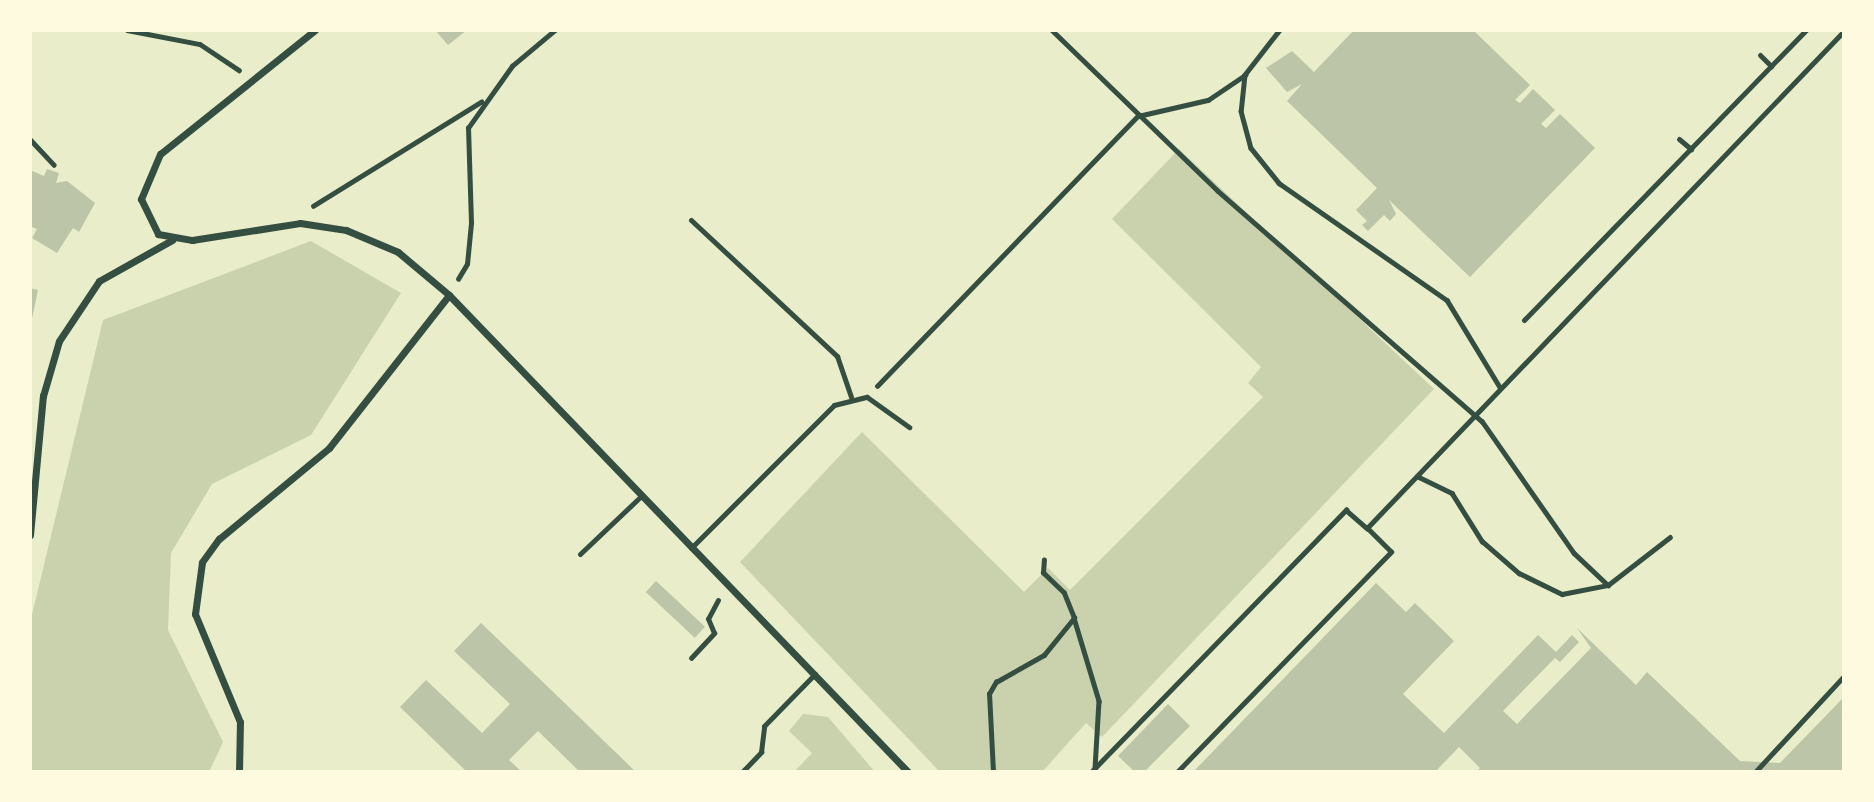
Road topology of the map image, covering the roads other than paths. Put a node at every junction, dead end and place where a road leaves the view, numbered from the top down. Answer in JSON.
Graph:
{"nodes":[{"id":1,"x":315,"y":30,"type":"edge"},
{"id":2,"x":1806,"y":30,"type":"edge"},
{"id":3,"x":1760,"y":55,"type":"dead end"},
{"id":4,"x":1771,"y":66,"type":"junction"},
{"id":5,"x":1679,"y":139,"type":"dead end"},
{"id":6,"x":1691,"y":149,"type":"junction"},
{"id":7,"x":691,"y":220,"type":"dead end"},
{"id":8,"x":172,"y":240,"type":"junction"},
{"id":9,"x":449,"y":295,"type":"junction"},
{"id":10,"x":1524,"y":320,"type":"dead end"},
{"id":11,"x":851,"y":397,"type":"junction"},
{"id":12,"x":909,"y":427,"type":"dead end"},
{"id":13,"x":639,"y":498,"type":"junction"},
{"id":14,"x":30,"y":535,"type":"edge"},
{"id":15,"x":691,"y":548,"type":"junction"},
{"id":16,"x":580,"y":554,"type":"dead end"},
{"id":17,"x":815,"y":674,"type":"junction"},
{"id":18,"x":1844,"y":676,"type":"edge"},
{"id":19,"x":239,"y":772,"type":"edge"},
{"id":20,"x":742,"y":772,"type":"edge"},
{"id":21,"x":908,"y":772,"type":"edge"},
{"id":22,"x":1755,"y":772,"type":"edge"}],
"edges":[{"from":1,"to":8,"type":"street"},
{"from":2,"to":4,"type":"lane"},
{"from":3,"to":4,"type":"lane"},
{"from":4,"to":6,"type":"lane"},
{"from":5,"to":6,"type":"lane"},
{"from":6,"to":10,"type":"lane"},
{"from":7,"to":11,"type":"lane"},
{"from":8,"to":9,"type":"street"},
{"from":8,"to":14,"type":"street"},
{"from":9,"to":13,"type":"street"},
{"from":9,"to":19,"type":"street"},
{"from":11,"to":12,"type":"lane"},
{"from":11,"to":15,"type":"lane"},
{"from":13,"to":15,"type":"street"},
{"from":13,"to":16,"type":"lane"},
{"from":15,"to":17,"type":"street"},
{"from":17,"to":20,"type":"lane"},
{"from":17,"to":21,"type":"street"},
{"from":18,"to":22,"type":"lane"}]}
